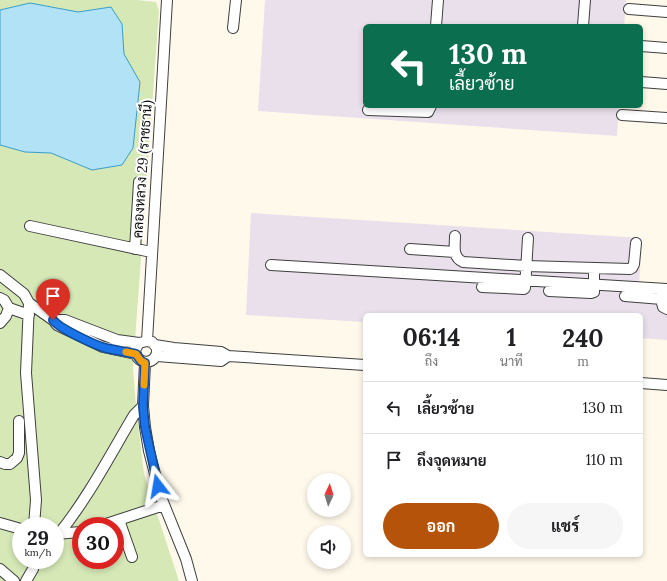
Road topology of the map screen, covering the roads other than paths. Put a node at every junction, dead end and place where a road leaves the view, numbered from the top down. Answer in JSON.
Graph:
{"nodes":[{"id":1,"x":167,"y":0,"type":"edge"},
{"id":2,"x":236,"y":0,"type":"edge"},
{"id":3,"x":438,"y":0,"type":"edge"},
{"id":4,"x":585,"y":0,"type":"edge"},
{"id":5,"x":628,"y":9,"type":"dead end"},
{"id":6,"x":667,"y":12,"type":"edge"},
{"id":7,"x":436,"y":24,"type":"edge"},
{"id":8,"x":583,"y":24,"type":"edge"},
{"id":9,"x":233,"y":28,"type":"dead end"},
{"id":10,"x":643,"y":46,"type":"edge"},
{"id":11,"x":667,"y":48,"type":"edge"},
{"id":12,"x":643,"y":82,"type":"edge"},
{"id":13,"x":667,"y":84,"type":"edge"},
{"id":14,"x":429,"y":108,"type":"edge"},
{"id":15,"x":368,"y":110,"type":"dead end"},
{"id":16,"x":622,"y":115,"type":"dead end"},
{"id":17,"x":667,"y":118,"type":"edge"},
{"id":18,"x":139,"y":182,"type":"dead end"},
{"id":19,"x":30,"y":226,"type":"dead end"},
{"id":20,"x":455,"y":236,"type":"dead end"},
{"id":21,"x":528,"y":238,"type":"dead end"},
{"id":22,"x":636,"y":243,"type":"dead end"},
{"id":23,"x":135,"y":249,"type":"junction"},
{"id":24,"x":410,"y":249,"type":"dead end"},
{"id":25,"x":151,"y":252,"type":"junction"},
{"id":26,"x":455,"y":252,"type":"junction"},
{"id":27,"x":463,"y":262,"type":"junction"},
{"id":28,"x":271,"y":264,"type":"dead end"},
{"id":29,"x":526,"y":266,"type":"junction"},
{"id":30,"x":594,"y":268,"type":"junction"},
{"id":31,"x":0,"y":275,"type":"edge"},
{"id":32,"x":462,"y":276,"type":"junction"},
{"id":33,"x":526,"y":281,"type":"junction"},
{"id":34,"x":595,"y":285,"type":"junction"},
{"id":35,"x":482,"y":287,"type":"dead end"},
{"id":36,"x":549,"y":291,"type":"dead end"},
{"id":37,"x":664,"y":292,"type":"edge"},
{"id":38,"x":625,"y":296,"type":"dead end"},
{"id":39,"x":0,"y":298,"type":"edge"},
{"id":40,"x":29,"y":303,"type":"junction"},
{"id":41,"x":8,"y":308,"type":"junction"},
{"id":42,"x":667,"y":309,"type":"edge"},
{"id":43,"x":29,"y":316,"type":"junction"},
{"id":44,"x":53,"y":320,"type":"junction"},
{"id":45,"x":0,"y":323,"type":"edge"},
{"id":46,"x":147,"y":343,"type":"junction"},
{"id":47,"x":136,"y":354,"type":"junction"},
{"id":48,"x":157,"y":356,"type":"junction"},
{"id":49,"x":228,"y":356,"type":"junction"},
{"id":50,"x":145,"y":363,"type":"junction"},
{"id":51,"x":363,"y":365,"type":"edge"},
{"id":52,"x":643,"y":383,"type":"edge"},
{"id":53,"x":667,"y":385,"type":"edge"},
{"id":54,"x":143,"y":406,"type":"junction"},
{"id":55,"x":19,"y":421,"type":"dead end"},
{"id":56,"x":0,"y":462,"type":"edge"},
{"id":57,"x":164,"y":505,"type":"junction"},
{"id":58,"x":35,"y":517,"type":"edge"},
{"id":59,"x":124,"y":518,"type":"edge"},
{"id":60,"x":0,"y":522,"type":"edge"},
{"id":61,"x":64,"y":525,"type":"edge"},
{"id":62,"x":12,"y":526,"type":"edge"},
{"id":63,"x":124,"y":534,"type":"edge"},
{"id":64,"x":132,"y":557,"type":"dead end"},
{"id":65,"x":0,"y":569,"type":"edge"},
{"id":66,"x":33,"y":569,"type":"edge"},
{"id":67,"x":14,"y":581,"type":"edge"},
{"id":68,"x":26,"y":581,"type":"edge"},
{"id":69,"x":192,"y":581,"type":"edge"}],
"edges":[{"from":1,"to":25,"type":"street","name":"คลองหลวง 29 (ราชธานี)"},
{"from":2,"to":9,"type":"street"},
{"from":3,"to":7,"type":"street"},
{"from":4,"to":8,"type":"street"},
{"from":5,"to":6,"type":"street"},
{"from":10,"to":11,"type":"street"},
{"from":12,"to":13,"type":"street"},
{"from":14,"to":15,"type":"street"},
{"from":16,"to":17,"type":"street"},
{"from":18,"to":23,"type":"street"},
{"from":19,"to":23,"type":"street"},
{"from":20,"to":26,"type":"street"},
{"from":21,"to":29,"type":"street"},
{"from":22,"to":30,"type":"street"},
{"from":23,"to":25,"type":"street"},
{"from":24,"to":26,"type":"street"},
{"from":25,"to":46,"type":"street","name":"คลองหลวง 29 (ราชธานี)"},
{"from":26,"to":27,"type":"street"},
{"from":27,"to":29,"type":"street"},
{"from":27,"to":32,"type":"street"},
{"from":28,"to":32,"type":"street"},
{"from":29,"to":30,"type":"street"},
{"from":29,"to":33,"type":"street"},
{"from":30,"to":34,"type":"street"},
{"from":31,"to":40,"type":"street"},
{"from":32,"to":33,"type":"street"},
{"from":33,"to":34,"type":"street"},
{"from":33,"to":35,"type":"street"},
{"from":34,"to":36,"type":"street"},
{"from":34,"to":37,"type":"street"},
{"from":37,"to":38,"type":"street"},
{"from":37,"to":42,"type":"street"},
{"from":39,"to":41,"type":"street"},
{"from":40,"to":43,"type":"street"},
{"from":40,"to":44,"type":"street"},
{"from":41,"to":43,"type":"street"},
{"from":41,"to":45,"type":"street"},
{"from":43,"to":58,"type":"street"},
{"from":44,"to":46,"type":"street"},
{"from":44,"to":47,"type":"street"},
{"from":46,"to":47,"type":"street"},
{"from":46,"to":48,"type":"street"},
{"from":46,"to":49,"type":"street"},
{"from":47,"to":50,"type":"street"},
{"from":48,"to":49,"type":"street"},
{"from":48,"to":50,"type":"street"},
{"from":49,"to":51,"type":"street"},
{"from":50,"to":54,"type":"street"},
{"from":52,"to":53,"type":"street"},
{"from":54,"to":57,"type":"street"},
{"from":54,"to":61,"type":"street"},
{"from":55,"to":56,"type":"street"},
{"from":57,"to":59,"type":"street"},
{"from":57,"to":69,"type":"street"},
{"from":60,"to":62,"type":"street"},
{"from":63,"to":64,"type":"street"},
{"from":65,"to":67,"type":"street"},
{"from":66,"to":68,"type":"street"}]}
